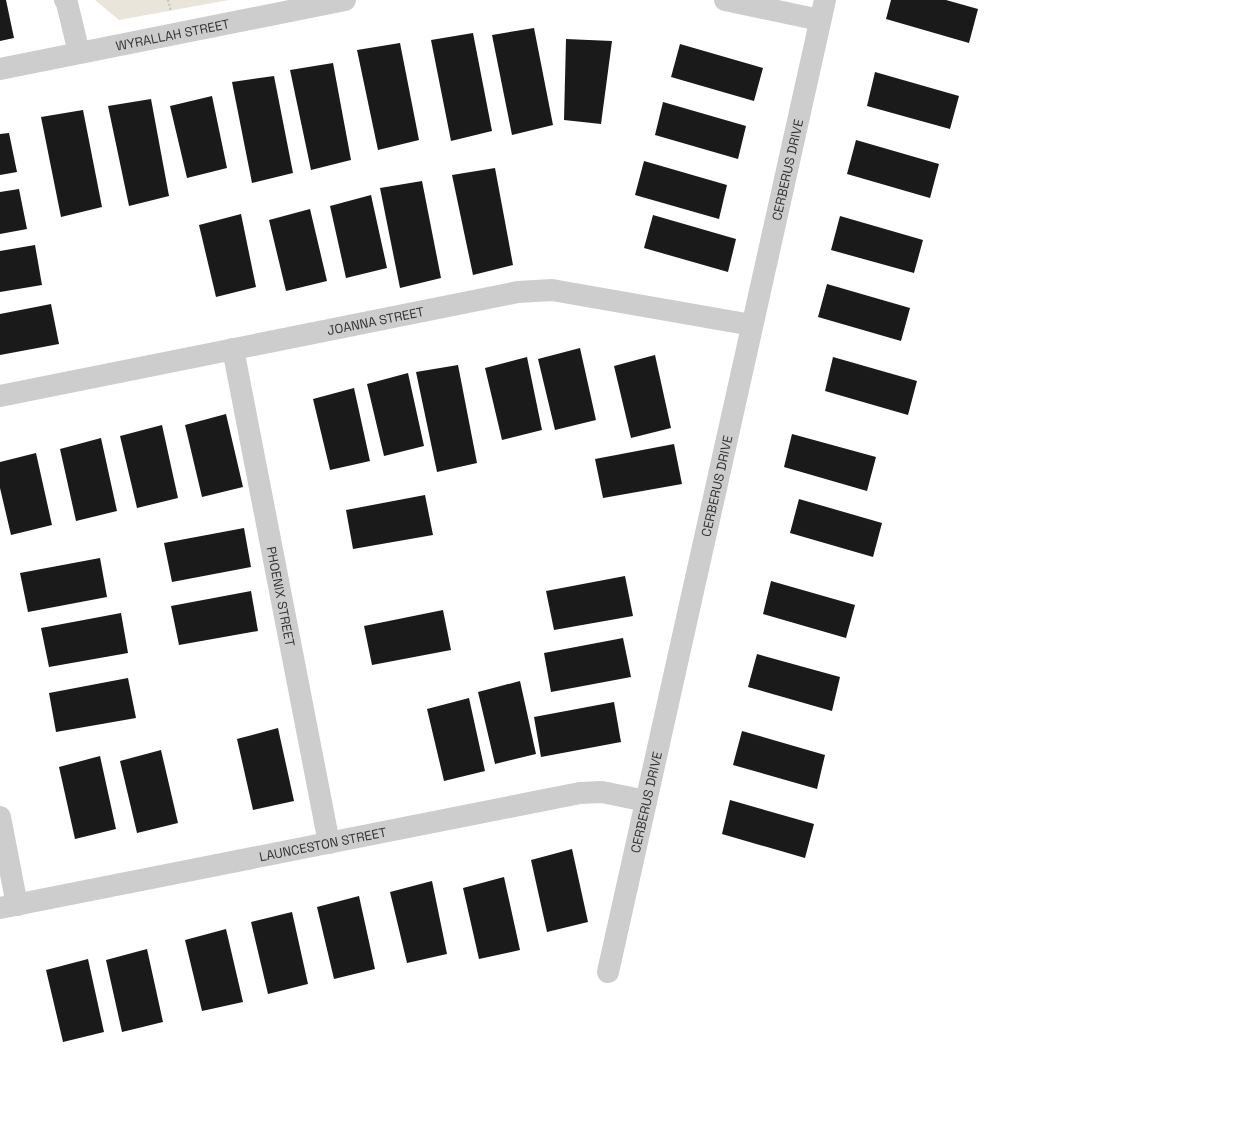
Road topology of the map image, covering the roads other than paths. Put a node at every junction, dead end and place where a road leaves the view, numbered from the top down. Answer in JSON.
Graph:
{"nodes":[{"id":1,"x":66,"y":0,"type":"edge"},
{"id":2,"x":345,"y":0,"type":"edge"},
{"id":3,"x":724,"y":0,"type":"edge"},
{"id":4,"x":316,"y":3,"type":"edge"},
{"id":5,"x":822,"y":10,"type":"edge"},
{"id":6,"x":79,"y":53,"type":"junction"},
{"id":7,"x":0,"y":69,"type":"edge"},
{"id":8,"x":752,"y":325,"type":"junction"},
{"id":9,"x":233,"y":349,"type":"junction"},
{"id":10,"x":0,"y":396,"type":"edge"},
{"id":11,"x":646,"y":801,"type":"junction"},
{"id":12,"x":0,"y":817,"type":"edge"},
{"id":13,"x":330,"y":843,"type":"junction"},
{"id":14,"x":9,"y":907,"type":"edge"},
{"id":15,"x":608,"y":972,"type":"dead end"}],
"edges":[{"from":1,"to":6,"type":"street"},
{"from":2,"to":4,"type":"street","name":"WYRALLAH STREET"},
{"from":3,"to":5,"type":"street"},
{"from":4,"to":6,"type":"street","name":"WYRALLAH STREET"},
{"from":5,"to":8,"type":"street","name":"CERBERUS DRIVE"},
{"from":6,"to":7,"type":"street","name":"WYRALLAH STREET"},
{"from":8,"to":9,"type":"street","name":"JOANNA STREET"},
{"from":8,"to":11,"type":"street","name":"CERBERUS DRIVE"},
{"from":9,"to":10,"type":"street","name":"JOANNA STREET"},
{"from":9,"to":13,"type":"street","name":"PHOENIX STREET"},
{"from":11,"to":13,"type":"street","name":"LAUNCESTON STREET"},
{"from":11,"to":15,"type":"street","name":"CERBERUS DRIVE"},
{"from":12,"to":14,"type":"street"},
{"from":13,"to":14,"type":"street","name":"LAUNCESTON STREET"}]}
